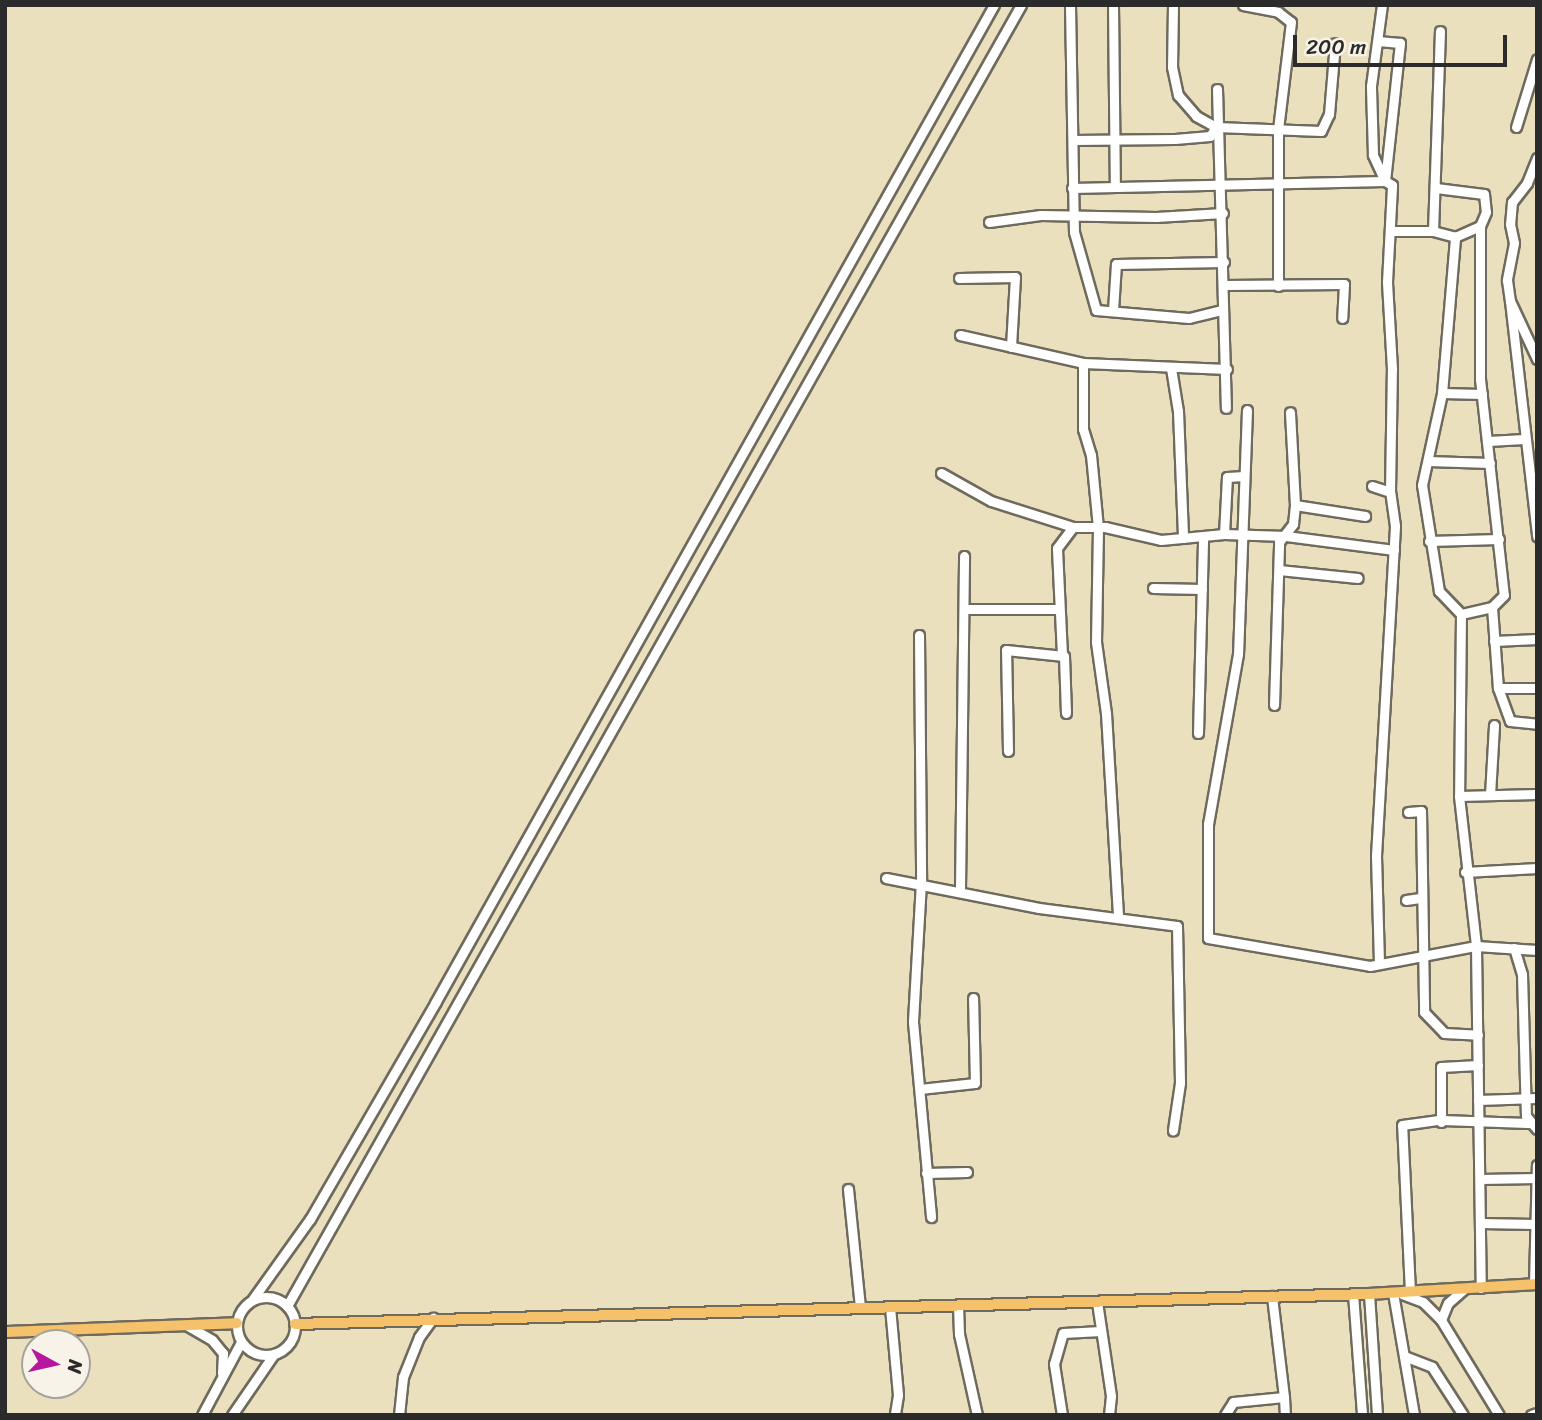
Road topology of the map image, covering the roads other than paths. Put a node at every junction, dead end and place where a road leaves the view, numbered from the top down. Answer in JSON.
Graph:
{"nodes":[{"id":1,"x":994,"y":5,"type":"edge"},
{"id":2,"x":1021,"y":5,"type":"edge"},
{"id":3,"x":1070,"y":5,"type":"edge"},
{"id":4,"x":1113,"y":5,"type":"edge"},
{"id":5,"x":1172,"y":5,"type":"edge"},
{"id":6,"x":1243,"y":5,"type":"edge"},
{"id":7,"x":1382,"y":5,"type":"edge"},
{"id":8,"x":1440,"y":31,"type":"dead end"},
{"id":9,"x":1378,"y":41,"type":"junction"},
{"id":10,"x":1335,"y":43,"type":"dead end"},
{"id":11,"x":1537,"y":59,"type":"edge"},
{"id":12,"x":1217,"y":89,"type":"dead end"},
{"id":13,"x":1216,"y":127,"type":"junction"},
{"id":14,"x":1516,"y":127,"type":"dead end"},
{"id":15,"x":1278,"y":130,"type":"junction"},
{"id":16,"x":1113,"y":138,"type":"junction"},
{"id":17,"x":1073,"y":140,"type":"junction"},
{"id":18,"x":1537,"y":158,"type":"edge"},
{"id":19,"x":1537,"y":174,"type":"edge"},
{"id":20,"x":1385,"y":181,"type":"junction"},
{"id":21,"x":1276,"y":182,"type":"junction"},
{"id":22,"x":1220,"y":183,"type":"junction"},
{"id":23,"x":1527,"y":183,"type":"junction"},
{"id":24,"x":1115,"y":187,"type":"junction"},
{"id":25,"x":1072,"y":188,"type":"junction"},
{"id":26,"x":1436,"y":188,"type":"junction"},
{"id":27,"x":1223,"y":213,"type":"junction"},
{"id":28,"x":1074,"y":214,"type":"junction"},
{"id":29,"x":989,"y":222,"type":"dead end"},
{"id":30,"x":1480,"y":226,"type":"junction"},
{"id":31,"x":1391,"y":231,"type":"junction"},
{"id":32,"x":1433,"y":231,"type":"junction"},
{"id":33,"x":1455,"y":237,"type":"junction"},
{"id":34,"x":1224,"y":262,"type":"junction"},
{"id":35,"x":959,"y":278,"type":"dead end"},
{"id":36,"x":1225,"y":285,"type":"junction"},
{"id":37,"x":1278,"y":286,"type":"junction"},
{"id":38,"x":1510,"y":300,"type":"junction"},
{"id":39,"x":1113,"y":310,"type":"junction"},
{"id":40,"x":1221,"y":310,"type":"junction"},
{"id":41,"x":1342,"y":318,"type":"dead end"},
{"id":42,"x":960,"y":335,"type":"dead end"},
{"id":43,"x":1011,"y":347,"type":"junction"},
{"id":44,"x":1537,"y":359,"type":"edge"},
{"id":45,"x":1083,"y":363,"type":"junction"},
{"id":46,"x":1171,"y":368,"type":"junction"},
{"id":47,"x":1227,"y":369,"type":"junction"},
{"id":48,"x":1442,"y":393,"type":"junction"},
{"id":49,"x":1482,"y":394,"type":"junction"},
{"id":50,"x":1226,"y":408,"type":"dead end"},
{"id":51,"x":1247,"y":410,"type":"dead end"},
{"id":52,"x":1290,"y":412,"type":"dead end"},
{"id":53,"x":1524,"y":439,"type":"junction"},
{"id":54,"x":1488,"y":441,"type":"junction"},
{"id":55,"x":1428,"y":461,"type":"junction"},
{"id":56,"x":1490,"y":463,"type":"junction"},
{"id":57,"x":941,"y":473,"type":"dead end"},
{"id":58,"x":1244,"y":476,"type":"junction"},
{"id":59,"x":1372,"y":486,"type":"dead end"},
{"id":60,"x":1390,"y":492,"type":"junction"},
{"id":61,"x":1295,"y":505,"type":"junction"},
{"id":62,"x":1365,"y":516,"type":"dead end"},
{"id":63,"x":1073,"y":527,"type":"junction"},
{"id":64,"x":1098,"y":527,"type":"junction"},
{"id":65,"x":1224,"y":534,"type":"junction"},
{"id":66,"x":1243,"y":536,"type":"junction"},
{"id":67,"x":1286,"y":536,"type":"junction"},
{"id":68,"x":1537,"y":536,"type":"edge"},
{"id":69,"x":1183,"y":538,"type":"junction"},
{"id":70,"x":1203,"y":538,"type":"junction"},
{"id":71,"x":1499,"y":539,"type":"junction"},
{"id":72,"x":1429,"y":541,"type":"junction"},
{"id":73,"x":1394,"y":550,"type":"junction"},
{"id":74,"x":964,"y":555,"type":"dead end"},
{"id":75,"x":1279,"y":570,"type":"junction"},
{"id":76,"x":1358,"y":578,"type":"dead end"},
{"id":77,"x":1153,"y":588,"type":"dead end"},
{"id":78,"x":1202,"y":589,"type":"junction"},
{"id":79,"x":1492,"y":607,"type":"junction"},
{"id":80,"x":965,"y":609,"type":"junction"},
{"id":81,"x":1059,"y":609,"type":"junction"},
{"id":82,"x":1461,"y":614,"type":"junction"},
{"id":83,"x":919,"y":635,"type":"dead end"},
{"id":84,"x":1537,"y":639,"type":"edge"},
{"id":85,"x":1494,"y":641,"type":"junction"},
{"id":86,"x":1062,"y":655,"type":"junction"},
{"id":87,"x":1498,"y":688,"type":"junction"},
{"id":88,"x":1537,"y":688,"type":"edge"},
{"id":89,"x":1273,"y":705,"type":"dead end"},
{"id":90,"x":1066,"y":713,"type":"dead end"},
{"id":91,"x":1537,"y":724,"type":"edge"},
{"id":92,"x":1494,"y":725,"type":"dead end"},
{"id":93,"x":1198,"y":733,"type":"dead end"},
{"id":94,"x":1008,"y":751,"type":"dead end"},
{"id":95,"x":1537,"y":794,"type":"edge"},
{"id":96,"x":1490,"y":795,"type":"junction"},
{"id":97,"x":1459,"y":796,"type":"junction"},
{"id":98,"x":1408,"y":811,"type":"dead end"},
{"id":99,"x":1537,"y":868,"type":"edge"},
{"id":100,"x":1465,"y":872,"type":"junction"},
{"id":101,"x":886,"y":878,"type":"dead end"},
{"id":102,"x":921,"y":882,"type":"junction"},
{"id":103,"x":960,"y":889,"type":"junction"},
{"id":104,"x":1420,"y":898,"type":"junction"},
{"id":105,"x":1406,"y":900,"type":"dead end"},
{"id":106,"x":1118,"y":916,"type":"junction"},
{"id":107,"x":1476,"y":946,"type":"junction"},
{"id":108,"x":1514,"y":948,"type":"junction"},
{"id":109,"x":1537,"y":950,"type":"edge"},
{"id":110,"x":1421,"y":960,"type":"junction"},
{"id":111,"x":1379,"y":963,"type":"junction"},
{"id":112,"x":973,"y":998,"type":"dead end"},
{"id":113,"x":1478,"y":1035,"type":"junction"},
{"id":114,"x":1478,"y":1065,"type":"junction"},
{"id":115,"x":920,"y":1089,"type":"junction"},
{"id":116,"x":1537,"y":1098,"type":"edge"},
{"id":117,"x":1526,"y":1099,"type":"junction"},
{"id":118,"x":1478,"y":1100,"type":"junction"},
{"id":119,"x":1441,"y":1122,"type":"junction"},
{"id":120,"x":1478,"y":1123,"type":"junction"},
{"id":121,"x":1534,"y":1126,"type":"edge"},
{"id":122,"x":1173,"y":1130,"type":"dead end"},
{"id":123,"x":1537,"y":1165,"type":"edge"},
{"id":124,"x":967,"y":1172,"type":"dead end"},
{"id":125,"x":926,"y":1173,"type":"junction"},
{"id":126,"x":1537,"y":1178,"type":"edge"},
{"id":127,"x":1480,"y":1179,"type":"junction"},
{"id":128,"x":848,"y":1189,"type":"dead end"},
{"id":129,"x":931,"y":1217,"type":"dead end"},
{"id":130,"x":1480,"y":1223,"type":"junction"},
{"id":131,"x":1535,"y":1224,"type":"edge"},
{"id":132,"x":1535,"y":1284,"type":"edge"},
{"id":133,"x":1481,"y":1287,"type":"junction"},
{"id":134,"x":1464,"y":1289,"type":"junction"},
{"id":135,"x":1410,"y":1292,"type":"junction"},
{"id":136,"x":1395,"y":1293,"type":"junction"},
{"id":137,"x":1353,"y":1294,"type":"junction"},
{"id":138,"x":1369,"y":1294,"type":"junction"},
{"id":139,"x":1272,"y":1297,"type":"junction"},
{"id":140,"x":252,"y":1300,"type":"junction"},
{"id":141,"x":1097,"y":1302,"type":"junction"},
{"id":142,"x":958,"y":1305,"type":"junction"},
{"id":143,"x":287,"y":1306,"type":"junction"},
{"id":144,"x":860,"y":1307,"type":"junction"},
{"id":145,"x":890,"y":1307,"type":"junction"},
{"id":146,"x":433,"y":1318,"type":"junction"},
{"id":147,"x":1441,"y":1320,"type":"junction"},
{"id":148,"x":237,"y":1324,"type":"junction"},
{"id":149,"x":295,"y":1324,"type":"junction"},
{"id":150,"x":188,"y":1326,"type":"junction"},
{"id":151,"x":5,"y":1332,"type":"edge"},
{"id":152,"x":1101,"y":1332,"type":"junction"},
{"id":153,"x":241,"y":1342,"type":"junction"},
{"id":154,"x":274,"y":1354,"type":"junction"},
{"id":155,"x":1404,"y":1356,"type":"junction"},
{"id":156,"x":222,"y":1378,"type":"junction"},
{"id":157,"x":1284,"y":1397,"type":"junction"},
{"id":158,"x":1537,"y":1413,"type":"edge"},
{"id":159,"x":202,"y":1415,"type":"edge"},
{"id":160,"x":232,"y":1415,"type":"edge"},
{"id":161,"x":399,"y":1415,"type":"edge"},
{"id":162,"x":895,"y":1415,"type":"edge"},
{"id":163,"x":977,"y":1415,"type":"edge"},
{"id":164,"x":1062,"y":1415,"type":"edge"},
{"id":165,"x":1109,"y":1415,"type":"edge"},
{"id":166,"x":1225,"y":1415,"type":"edge"},
{"id":167,"x":1285,"y":1415,"type":"edge"},
{"id":168,"x":1362,"y":1415,"type":"edge"},
{"id":169,"x":1377,"y":1415,"type":"edge"},
{"id":170,"x":1414,"y":1415,"type":"edge"},
{"id":171,"x":1463,"y":1415,"type":"edge"},
{"id":172,"x":1499,"y":1415,"type":"edge"},
{"id":173,"x":1531,"y":1415,"type":"edge"}],
"edges":[{"from":1,"to":140,"type":"street"},
{"from":2,"to":143,"type":"street"},
{"from":3,"to":17,"type":"street"},
{"from":4,"to":16,"type":"street"},
{"from":5,"to":13,"type":"street"},
{"from":6,"to":15,"type":"street"},
{"from":7,"to":9,"type":"street"},
{"from":8,"to":26,"type":"street"},
{"from":9,"to":20,"type":"street"},
{"from":9,"to":20,"type":"street"},
{"from":10,"to":15,"type":"street"},
{"from":11,"to":14,"type":"street"},
{"from":12,"to":13,"type":"street"},
{"from":13,"to":15,"type":"street"},
{"from":13,"to":16,"type":"street"},
{"from":13,"to":22,"type":"street"},
{"from":15,"to":21,"type":"street"},
{"from":16,"to":17,"type":"street"},
{"from":16,"to":24,"type":"street"},
{"from":17,"to":25,"type":"street"},
{"from":18,"to":23,"type":"street"},
{"from":19,"to":23,"type":"street"},
{"from":20,"to":21,"type":"street"},
{"from":20,"to":31,"type":"street"},
{"from":21,"to":22,"type":"street"},
{"from":21,"to":37,"type":"street"},
{"from":22,"to":24,"type":"street"},
{"from":22,"to":27,"type":"street"},
{"from":23,"to":38,"type":"street"},
{"from":24,"to":25,"type":"street"},
{"from":25,"to":28,"type":"street"},
{"from":26,"to":30,"type":"street"},
{"from":26,"to":32,"type":"street"},
{"from":27,"to":28,"type":"street"},
{"from":27,"to":34,"type":"street"},
{"from":28,"to":29,"type":"street"},
{"from":28,"to":39,"type":"street"},
{"from":30,"to":33,"type":"street"},
{"from":30,"to":49,"type":"street"},
{"from":31,"to":32,"type":"street"},
{"from":31,"to":60,"type":"street"},
{"from":32,"to":33,"type":"street"},
{"from":33,"to":48,"type":"street"},
{"from":34,"to":36,"type":"street"},
{"from":34,"to":39,"type":"street"},
{"from":35,"to":43,"type":"street"},
{"from":36,"to":37,"type":"street"},
{"from":36,"to":40,"type":"street"},
{"from":37,"to":41,"type":"street"},
{"from":38,"to":44,"type":"street"},
{"from":38,"to":53,"type":"street"},
{"from":39,"to":40,"type":"street"},
{"from":40,"to":47,"type":"street"},
{"from":42,"to":43,"type":"street"},
{"from":43,"to":45,"type":"street"},
{"from":45,"to":46,"type":"street"},
{"from":45,"to":64,"type":"street"},
{"from":46,"to":47,"type":"street"},
{"from":46,"to":69,"type":"street"},
{"from":47,"to":50,"type":"street"},
{"from":48,"to":49,"type":"street"},
{"from":48,"to":55,"type":"street"},
{"from":49,"to":54,"type":"street"},
{"from":51,"to":58,"type":"street"},
{"from":52,"to":61,"type":"street"},
{"from":53,"to":54,"type":"street"},
{"from":53,"to":68,"type":"street"},
{"from":54,"to":56,"type":"street"},
{"from":55,"to":56,"type":"street"},
{"from":55,"to":72,"type":"street"},
{"from":56,"to":71,"type":"street"},
{"from":57,"to":63,"type":"street"},
{"from":58,"to":65,"type":"street"},
{"from":58,"to":66,"type":"street"},
{"from":59,"to":60,"type":"street"},
{"from":60,"to":73,"type":"street"},
{"from":61,"to":62,"type":"street"},
{"from":61,"to":67,"type":"street"},
{"from":63,"to":64,"type":"street"},
{"from":63,"to":81,"type":"street"},
{"from":64,"to":69,"type":"street"},
{"from":64,"to":106,"type":"street"},
{"from":65,"to":66,"type":"street"},
{"from":65,"to":70,"type":"street"},
{"from":66,"to":67,"type":"street"},
{"from":66,"to":111,"type":"street"},
{"from":67,"to":73,"type":"street"},
{"from":67,"to":75,"type":"street"},
{"from":69,"to":70,"type":"street"},
{"from":70,"to":78,"type":"street"},
{"from":71,"to":72,"type":"street"},
{"from":71,"to":79,"type":"street"},
{"from":72,"to":82,"type":"street"},
{"from":73,"to":111,"type":"street"},
{"from":74,"to":80,"type":"street"},
{"from":75,"to":76,"type":"street"},
{"from":75,"to":89,"type":"street"},
{"from":77,"to":78,"type":"street"},
{"from":78,"to":93,"type":"street"},
{"from":79,"to":82,"type":"street"},
{"from":79,"to":85,"type":"street"},
{"from":80,"to":81,"type":"street"},
{"from":80,"to":103,"type":"street"},
{"from":81,"to":86,"type":"street"},
{"from":82,"to":97,"type":"street"},
{"from":83,"to":102,"type":"street"},
{"from":84,"to":85,"type":"street"},
{"from":85,"to":87,"type":"street"},
{"from":86,"to":90,"type":"street"},
{"from":86,"to":94,"type":"street"},
{"from":87,"to":88,"type":"street"},
{"from":87,"to":91,"type":"street"},
{"from":92,"to":96,"type":"street"},
{"from":95,"to":96,"type":"street"},
{"from":96,"to":97,"type":"street"},
{"from":97,"to":100,"type":"street"},
{"from":98,"to":104,"type":"street"},
{"from":99,"to":100,"type":"street"},
{"from":100,"to":107,"type":"street"},
{"from":101,"to":102,"type":"street"},
{"from":102,"to":103,"type":"street"},
{"from":102,"to":115,"type":"street"},
{"from":103,"to":106,"type":"street"},
{"from":104,"to":105,"type":"street"},
{"from":104,"to":110,"type":"street"},
{"from":106,"to":122,"type":"street"},
{"from":107,"to":108,"type":"street"},
{"from":107,"to":110,"type":"street"},
{"from":107,"to":113,"type":"street"},
{"from":108,"to":109,"type":"street"},
{"from":108,"to":117,"type":"street"},
{"from":110,"to":111,"type":"street"},
{"from":110,"to":113,"type":"street"},
{"from":112,"to":115,"type":"street"},
{"from":113,"to":114,"type":"street"},
{"from":114,"to":118,"type":"street"},
{"from":114,"to":119,"type":"street"},
{"from":115,"to":125,"type":"street"},
{"from":116,"to":117,"type":"street"},
{"from":117,"to":118,"type":"street"},
{"from":117,"to":121,"type":"street"},
{"from":118,"to":120,"type":"street"},
{"from":119,"to":120,"type":"street"},
{"from":119,"to":135,"type":"street"},
{"from":120,"to":121,"type":"street"},
{"from":120,"to":127,"type":"street"},
{"from":123,"to":126,"type":"street"},
{"from":124,"to":125,"type":"street"},
{"from":125,"to":129,"type":"street"},
{"from":126,"to":127,"type":"street"},
{"from":126,"to":131,"type":"street"},
{"from":127,"to":130,"type":"street"},
{"from":128,"to":144,"type":"street"},
{"from":130,"to":131,"type":"street"},
{"from":130,"to":133,"type":"street"},
{"from":131,"to":132,"type":"street"},
{"from":132,"to":133,"type":"main road"},
{"from":133,"to":134,"type":"main road"},
{"from":134,"to":135,"type":"main road"},
{"from":134,"to":147,"type":"street"},
{"from":135,"to":136,"type":"main road"},
{"from":136,"to":138,"type":"main road"},
{"from":136,"to":147,"type":"street"},
{"from":136,"to":155,"type":"street"},
{"from":137,"to":138,"type":"main road"},
{"from":137,"to":139,"type":"main road"},
{"from":137,"to":168,"type":"street"},
{"from":138,"to":169,"type":"street"},
{"from":139,"to":141,"type":"main road"},
{"from":139,"to":157,"type":"street"},
{"from":140,"to":143,"type":"street"},
{"from":140,"to":148,"type":"street"},
{"from":141,"to":142,"type":"main road"},
{"from":141,"to":152,"type":"street"},
{"from":142,"to":145,"type":"main road"},
{"from":142,"to":163,"type":"street"},
{"from":143,"to":149,"type":"street"},
{"from":144,"to":145,"type":"main road"},
{"from":144,"to":146,"type":"main road"},
{"from":145,"to":162,"type":"street"},
{"from":146,"to":149,"type":"main road"},
{"from":146,"to":161,"type":"street"},
{"from":147,"to":172,"type":"street"},
{"from":148,"to":150,"type":"main road"},
{"from":148,"to":153,"type":"street"},
{"from":149,"to":154,"type":"street"},
{"from":150,"to":151,"type":"main road"},
{"from":150,"to":156,"type":"street"},
{"from":152,"to":164,"type":"street"},
{"from":152,"to":165,"type":"street"},
{"from":153,"to":154,"type":"street"},
{"from":153,"to":156,"type":"street"},
{"from":154,"to":160,"type":"street"},
{"from":155,"to":170,"type":"street"},
{"from":155,"to":171,"type":"street"},
{"from":156,"to":159,"type":"street"},
{"from":157,"to":166,"type":"street"},
{"from":157,"to":167,"type":"street"},
{"from":158,"to":173,"type":"street"}]}
